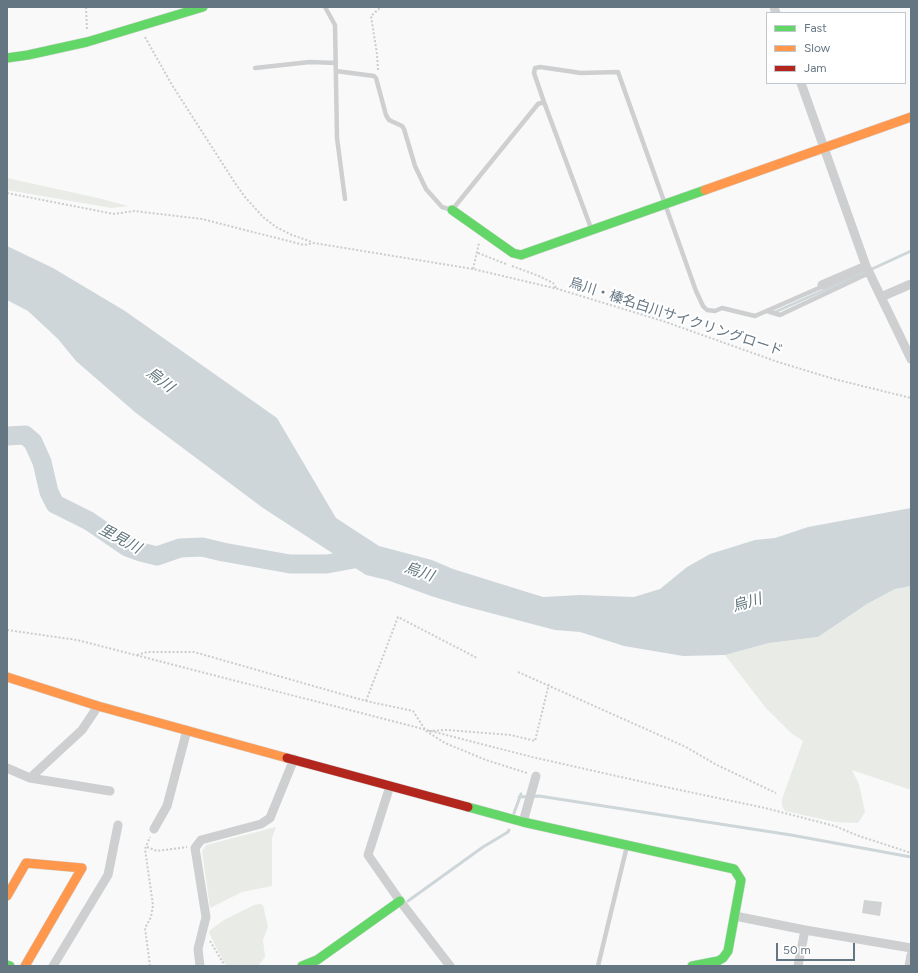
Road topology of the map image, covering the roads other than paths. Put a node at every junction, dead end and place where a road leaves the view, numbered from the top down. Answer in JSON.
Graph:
{"nodes":[{"id":1,"x":203,"y":7,"type":"edge"},
{"id":2,"x":325,"y":7,"type":"edge"},
{"id":3,"x":7,"y":58,"type":"edge"},
{"id":4,"x":336,"y":64,"type":"junction"},
{"id":5,"x":255,"y":68,"type":"dead end"},
{"id":6,"x":336,"y":71,"type":"junction"},
{"id":7,"x":801,"y":84,"type":"edge"},
{"id":8,"x":544,"y":102,"type":"junction"},
{"id":9,"x":911,"y":117,"type":"edge"},
{"id":10,"x":824,"y":148,"type":"junction"},
{"id":11,"x":346,"y":199,"type":"dead end"},
{"id":12,"x":665,"y":204,"type":"junction"},
{"id":13,"x":452,"y":210,"type":"junction"},
{"id":14,"x":591,"y":230,"type":"junction"},
{"id":15,"x":868,"y":270,"type":"junction"},
{"id":16,"x":911,"y":284,"type":"edge"},
{"id":17,"x":822,"y":285,"type":"joint"},
{"id":18,"x":810,"y":296,"type":"junction"},
{"id":19,"x":881,"y":297,"type":"junction"},
{"id":20,"x":767,"y":311,"type":"junction"},
{"id":21,"x":907,"y":341,"type":"edge"},
{"id":22,"x":911,"y":359,"type":"edge"},
{"id":23,"x":7,"y":677,"type":"edge"},
{"id":24,"x":98,"y":706,"type":"junction"},
{"id":25,"x":187,"y":730,"type":"junction"},
{"id":26,"x":294,"y":759,"type":"junction"},
{"id":27,"x":7,"y":768,"type":"edge"},
{"id":28,"x":536,"y":776,"type":"road end"},
{"id":29,"x":30,"y":778,"type":"junction"},
{"id":30,"x":390,"y":786,"type":"junction"},
{"id":31,"x":110,"y":791,"type":"dead end"},
{"id":32,"x":523,"y":822,"type":"junction"},
{"id":33,"x":118,"y":825,"type":"dead end"},
{"id":34,"x":154,"y":829,"type":"road end"},
{"id":35,"x":627,"y":844,"type":"junction"},
{"id":36,"x":7,"y":896,"type":"edge"},
{"id":37,"x":400,"y":901,"type":"junction"},
{"id":38,"x":735,"y":916,"type":"junction"},
{"id":39,"x":805,"y":930,"type":"junction"},
{"id":40,"x":911,"y":948,"type":"edge"},
{"id":41,"x":911,"y":956,"type":"edge"},
{"id":42,"x":7,"y":965,"type":"edge"},
{"id":43,"x":10,"y":966,"type":"edge"},
{"id":44,"x":25,"y":966,"type":"edge"},
{"id":45,"x":53,"y":966,"type":"edge"},
{"id":46,"x":200,"y":966,"type":"edge"},
{"id":47,"x":302,"y":966,"type":"edge"},
{"id":48,"x":450,"y":966,"type":"edge"},
{"id":49,"x":598,"y":966,"type":"edge"},
{"id":50,"x":692,"y":966,"type":"edge"},
{"id":51,"x":798,"y":966,"type":"edge"},
{"id":52,"x":909,"y":966,"type":"edge"}],
"edges":[{"from":1,"to":3,"type":"street"},
{"from":2,"to":4,"type":"lane"},
{"from":4,"to":5,"type":"lane"},
{"from":4,"to":6,"type":"lane"},
{"from":6,"to":11,"type":"lane"},
{"from":6,"to":13,"type":"lane"},
{"from":7,"to":10,"type":"street"},
{"from":8,"to":12,"type":"lane"},
{"from":8,"to":13,"type":"lane"},
{"from":8,"to":14,"type":"lane"},
{"from":9,"to":10,"type":"street"},
{"from":10,"to":12,"type":"street"},
{"from":10,"to":15,"type":"street"},
{"from":12,"to":14,"type":"street"},
{"from":12,"to":20,"type":"lane"},
{"from":13,"to":14,"type":"street"},
{"from":15,"to":17,"type":"street"},
{"from":15,"to":18,"type":"lane"},
{"from":15,"to":19,"type":"street"},
{"from":16,"to":19,"type":"street"},
{"from":17,"to":18,"type":"lane"},
{"from":18,"to":20,"type":"lane"},
{"from":18,"to":20,"type":"lane"},
{"from":19,"to":21,"type":"street"},
{"from":21,"to":22,"type":"street"},
{"from":23,"to":24,"type":"street"},
{"from":24,"to":25,"type":"street"},
{"from":24,"to":29,"type":"street"},
{"from":25,"to":26,"type":"street"},
{"from":25,"to":34,"type":"street"},
{"from":26,"to":30,"type":"street"},
{"from":26,"to":46,"type":"street"},
{"from":27,"to":29,"type":"street"},
{"from":28,"to":32,"type":"street"},
{"from":29,"to":31,"type":"street"},
{"from":30,"to":32,"type":"street"},
{"from":30,"to":37,"type":"street"},
{"from":32,"to":35,"type":"street"},
{"from":33,"to":45,"type":"street"},
{"from":35,"to":38,"type":"street"},
{"from":35,"to":49,"type":"lane"},
{"from":36,"to":44,"type":"street"},
{"from":37,"to":47,"type":"street"},
{"from":37,"to":48,"type":"street"},
{"from":38,"to":39,"type":"street"},
{"from":38,"to":50,"type":"street"},
{"from":39,"to":40,"type":"street"},
{"from":39,"to":51,"type":"street"},
{"from":41,"to":52,"type":"street"},
{"from":42,"to":43,"type":"street"}]}
